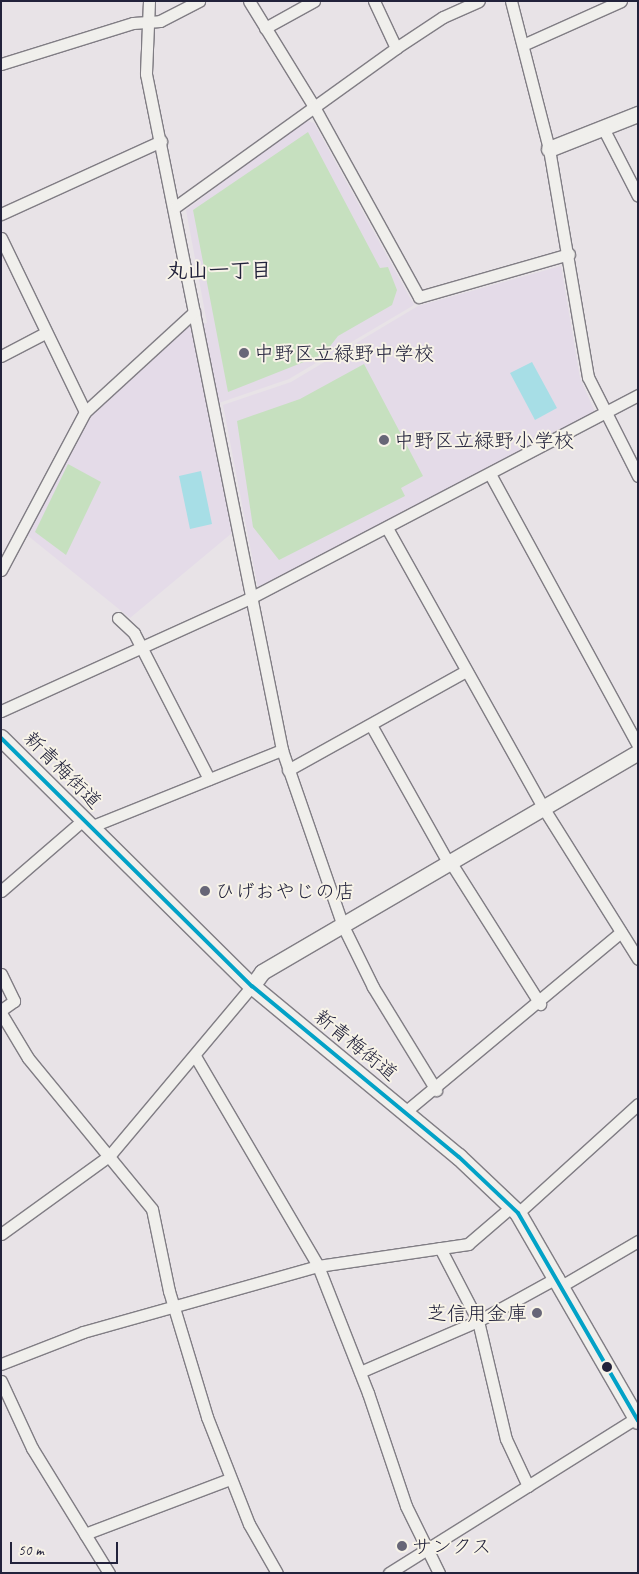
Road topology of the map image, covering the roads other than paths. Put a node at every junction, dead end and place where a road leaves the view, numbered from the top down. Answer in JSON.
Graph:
{"nodes":[{"id":1,"x":149,"y":1,"type":"edge"},
{"id":2,"x":199,"y":1,"type":"edge"},
{"id":3,"x":249,"y":1,"type":"edge"},
{"id":4,"x":314,"y":1,"type":"edge"},
{"id":5,"x":374,"y":1,"type":"edge"},
{"id":6,"x":479,"y":1,"type":"edge"},
{"id":7,"x":511,"y":1,"type":"edge"},
{"id":8,"x":621,"y":1,"type":"edge"},
{"id":9,"x":607,"y":4,"type":"edge"},
{"id":10,"x":150,"y":21,"type":"junction"},
{"id":11,"x":265,"y":28,"type":"junction"},
{"id":12,"x":525,"y":44,"type":"junction"},
{"id":13,"x":396,"y":48,"type":"junction"},
{"id":14,"x":1,"y":64,"type":"edge"},
{"id":15,"x":313,"y":105,"type":"junction"},
{"id":16,"x":638,"y":114,"type":"edge"},
{"id":17,"x":603,"y":128,"type":"junction"},
{"id":18,"x":161,"y":142,"type":"junction"},
{"id":19,"x":549,"y":149,"type":"junction"},
{"id":20,"x":638,"y":196,"type":"edge"},
{"id":21,"x":175,"y":207,"type":"junction"},
{"id":22,"x":1,"y":214,"type":"edge"},
{"id":23,"x":3,"y":245,"type":"edge"},
{"id":24,"x":569,"y":254,"type":"junction"},
{"id":25,"x":194,"y":312,"type":"junction"},
{"id":26,"x":45,"y":333,"type":"junction"},
{"id":27,"x":1,"y":356,"type":"edge"},
{"id":28,"x":638,"y":395,"type":"edge"},
{"id":29,"x":86,"y":412,"type":"junction"},
{"id":30,"x":606,"y":412,"type":"junction"},
{"id":31,"x":490,"y":474,"type":"junction"},
{"id":32,"x":638,"y":476,"type":"edge"},
{"id":33,"x":386,"y":528,"type":"junction"},
{"id":34,"x":1,"y":570,"type":"edge"},
{"id":35,"x":252,"y":597,"type":"junction"},
{"id":36,"x":118,"y":618,"type":"dead end"},
{"id":37,"x":142,"y":648,"type":"junction"},
{"id":38,"x":466,"y":671,"type":"junction"},
{"id":39,"x":1,"y":711,"type":"edge"},
{"id":40,"x":372,"y":725,"type":"junction"},
{"id":41,"x":1,"y":738,"type":"edge"},
{"id":42,"x":638,"y":746,"type":"edge"},
{"id":43,"x":282,"y":750,"type":"junction"},
{"id":44,"x":638,"y":752,"type":"edge"},
{"id":45,"x":288,"y":770,"type":"junction"},
{"id":46,"x":209,"y":779,"type":"junction"},
{"id":47,"x":544,"y":809,"type":"junction"},
{"id":48,"x":86,"y":823,"type":"junction"},
{"id":49,"x":450,"y":863,"type":"junction"},
{"id":50,"x":1,"y":891,"type":"edge"},
{"id":51,"x":343,"y":926,"type":"junction"},
{"id":52,"x":621,"y":932,"type":"junction"},
{"id":53,"x":638,"y":959,"type":"edge"},
{"id":54,"x":1,"y":974,"type":"edge"},
{"id":55,"x":252,"y":986,"type":"junction"},
{"id":56,"x":540,"y":1004,"type":"junction"},
{"id":57,"x":1,"y":1012,"type":"edge"},
{"id":58,"x":195,"y":1056,"type":"junction"},
{"id":59,"x":436,"y":1090,"type":"junction"},
{"id":60,"x":638,"y":1104,"type":"edge"},
{"id":61,"x":405,"y":1112,"type":"junction"},
{"id":62,"x":110,"y":1155,"type":"junction"},
{"id":63,"x":514,"y":1210,"type":"junction"},
{"id":64,"x":1,"y":1234,"type":"edge"},
{"id":65,"x":638,"y":1241,"type":"edge"},
{"id":66,"x":440,"y":1248,"type":"junction"},
{"id":67,"x":318,"y":1266,"type":"junction"},
{"id":68,"x":561,"y":1281,"type":"junction"},
{"id":69,"x":175,"y":1307,"type":"junction"},
{"id":70,"x":478,"y":1321,"type":"junction"},
{"id":71,"x":1,"y":1364,"type":"edge"},
{"id":72,"x":360,"y":1372,"type":"junction"},
{"id":73,"x":1,"y":1381,"type":"edge"},
{"id":74,"x":637,"y":1418,"type":"edge"},
{"id":75,"x":230,"y":1479,"type":"junction"},
{"id":76,"x":528,"y":1486,"type":"junction"},
{"id":77,"x":85,"y":1534,"type":"junction"},
{"id":78,"x":426,"y":1550,"type":"junction"},
{"id":79,"x":109,"y":1573,"type":"edge"},
{"id":80,"x":277,"y":1573,"type":"edge"},
{"id":81,"x":389,"y":1573,"type":"edge"},
{"id":82,"x":439,"y":1573,"type":"edge"}],
"edges":[{"from":1,"to":10,"type":"street"},
{"from":2,"to":10,"type":"street"},
{"from":3,"to":11,"type":"street"},
{"from":4,"to":11,"type":"street"},
{"from":5,"to":13,"type":"street"},
{"from":6,"to":13,"type":"street"},
{"from":7,"to":12,"type":"street"},
{"from":8,"to":9,"type":"street"},
{"from":9,"to":12,"type":"street"},
{"from":10,"to":14,"type":"street"},
{"from":10,"to":18,"type":"street"},
{"from":11,"to":15,"type":"street"},
{"from":12,"to":19,"type":"street"},
{"from":13,"to":15,"type":"street"},
{"from":15,"to":21,"type":"street"},
{"from":15,"to":24,"type":"street"},
{"from":16,"to":17,"type":"street"},
{"from":17,"to":19,"type":"street"},
{"from":17,"to":20,"type":"street"},
{"from":18,"to":21,"type":"street"},
{"from":18,"to":22,"type":"street"},
{"from":19,"to":24,"type":"street"},
{"from":21,"to":25,"type":"street"},
{"from":23,"to":26,"type":"street"},
{"from":24,"to":30,"type":"street"},
{"from":25,"to":29,"type":"street"},
{"from":25,"to":35,"type":"street"},
{"from":26,"to":27,"type":"street"},
{"from":26,"to":29,"type":"street"},
{"from":28,"to":30,"type":"street"},
{"from":29,"to":34,"type":"street"},
{"from":30,"to":31,"type":"street"},
{"from":30,"to":32,"type":"street"},
{"from":31,"to":33,"type":"street"},
{"from":31,"to":42,"type":"street"},
{"from":33,"to":35,"type":"street"},
{"from":33,"to":38,"type":"street"},
{"from":35,"to":37,"type":"street"},
{"from":35,"to":43,"type":"street"},
{"from":36,"to":37,"type":"street"},
{"from":37,"to":39,"type":"street"},
{"from":37,"to":46,"type":"street"},
{"from":38,"to":40,"type":"street"},
{"from":38,"to":47,"type":"street"},
{"from":40,"to":45,"type":"street"},
{"from":40,"to":49,"type":"street"},
{"from":41,"to":48,"type":"main road","name":"新青梅街道"},
{"from":43,"to":45,"type":"street"},
{"from":43,"to":46,"type":"street"},
{"from":44,"to":47,"type":"street"},
{"from":45,"to":51,"type":"street"},
{"from":46,"to":48,"type":"street"},
{"from":47,"to":49,"type":"street"},
{"from":47,"to":52,"type":"street"},
{"from":48,"to":50,"type":"street"},
{"from":48,"to":55,"type":"main road","name":"新青梅街道"},
{"from":49,"to":51,"type":"street"},
{"from":49,"to":56,"type":"street"},
{"from":51,"to":55,"type":"street"},
{"from":51,"to":59,"type":"street"},
{"from":52,"to":53,"type":"street"},
{"from":52,"to":56,"type":"street"},
{"from":54,"to":57,"type":"street"},
{"from":55,"to":58,"type":"street"},
{"from":55,"to":61,"type":"main road","name":"新青梅街道"},
{"from":56,"to":59,"type":"street"},
{"from":57,"to":62,"type":"street"},
{"from":58,"to":62,"type":"street"},
{"from":58,"to":67,"type":"street"},
{"from":59,"to":61,"type":"street"},
{"from":60,"to":63,"type":"street"},
{"from":61,"to":63,"type":"main road","name":"新青梅街道"},
{"from":62,"to":64,"type":"street"},
{"from":62,"to":69,"type":"street"},
{"from":63,"to":66,"type":"street"},
{"from":63,"to":68,"type":"main road","name":"新青梅街道"},
{"from":65,"to":68,"type":"street"},
{"from":66,"to":67,"type":"street"},
{"from":66,"to":70,"type":"street"},
{"from":67,"to":69,"type":"street"},
{"from":67,"to":72,"type":"street"},
{"from":68,"to":70,"type":"street"},
{"from":68,"to":74,"type":"main road","name":"新青梅街道"},
{"from":69,"to":71,"type":"street"},
{"from":69,"to":75,"type":"street"},
{"from":70,"to":72,"type":"street"},
{"from":70,"to":76,"type":"street"},
{"from":72,"to":78,"type":"street"},
{"from":73,"to":77,"type":"street"},
{"from":74,"to":76,"type":"street"},
{"from":75,"to":77,"type":"street"},
{"from":75,"to":80,"type":"street"},
{"from":76,"to":78,"type":"street"},
{"from":77,"to":79,"type":"street"},
{"from":78,"to":81,"type":"street"},
{"from":78,"to":82,"type":"street"}]}
